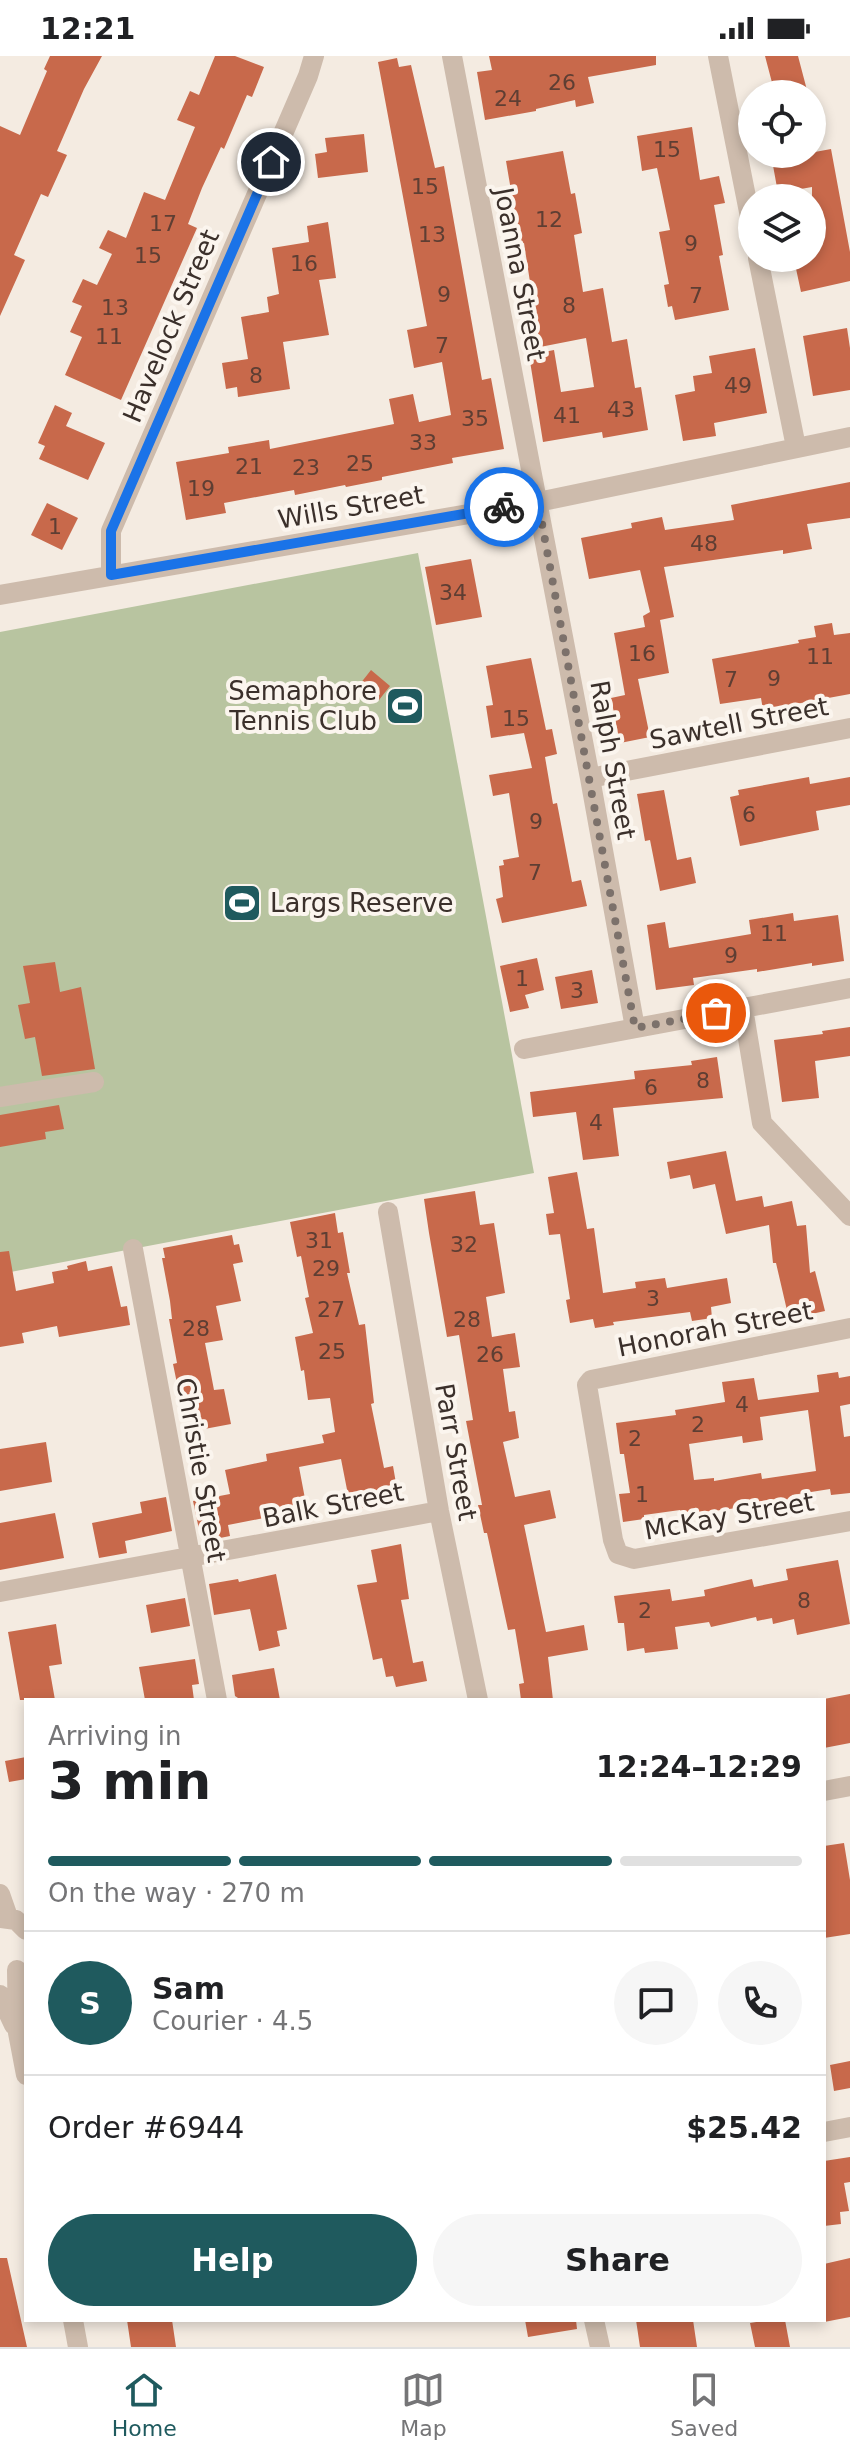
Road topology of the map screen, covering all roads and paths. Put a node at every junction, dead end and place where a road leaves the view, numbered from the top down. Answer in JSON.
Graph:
{"nodes":[{"id":1,"x":314,"y":56,"type":"edge"},
{"id":2,"x":452,"y":56,"type":"edge"},
{"id":3,"x":718,"y":56,"type":"edge"},
{"id":4,"x":743,"y":184,"type":"edge"},
{"id":5,"x":761,"y":272,"type":"edge"},
{"id":6,"x":850,"y":437,"type":"edge"},
{"id":7,"x":796,"y":447,"type":"junction"},
{"id":8,"x":538,"y":502,"type":"junction"},
{"id":9,"x":111,"y":575,"type":"junction"},
{"id":10,"x":0,"y":595,"type":"edge"},
{"id":11,"x":850,"y":728,"type":"edge"},
{"id":12,"x":590,"y":778,"type":"junction"},
{"id":13,"x":850,"y":988,"type":"edge"},
{"id":14,"x":743,"y":1008,"type":"junction"},
{"id":15,"x":635,"y":1028,"type":"junction"},
{"id":16,"x":524,"y":1049,"type":"dead end"},
{"id":17,"x":94,"y":1082,"type":"dead end"},
{"id":18,"x":0,"y":1097,"type":"edge"},
{"id":19,"x":388,"y":1212,"type":"dead end"},
{"id":20,"x":850,"y":1216,"type":"edge"},
{"id":21,"x":133,"y":1249,"type":"dead end"},
{"id":22,"x":850,"y":1328,"type":"edge"},
{"id":23,"x":439,"y":1511,"type":"junction"},
{"id":24,"x":850,"y":1521,"type":"edge"},
{"id":25,"x":618,"y":1554,"type":"joint"},
{"id":26,"x":191,"y":1558,"type":"junction"},
{"id":27,"x":0,"y":1592,"type":"edge"},
{"id":28,"x":217,"y":1698,"type":"edge"},
{"id":29,"x":478,"y":1698,"type":"edge"},
{"id":30,"x":850,"y":1786,"type":"edge"},
{"id":31,"x":826,"y":1791,"type":"edge"},
{"id":32,"x":0,"y":1894,"type":"edge"},
{"id":33,"x":4,"y":1918,"type":"edge"},
{"id":34,"x":24,"y":1928,"type":"edge"},
{"id":35,"x":14,"y":1969,"type":"edge"},
{"id":36,"x":0,"y":1995,"type":"edge"},
{"id":37,"x":18,"y":2033,"type":"junction"},
{"id":38,"x":24,"y":2064,"type":"edge"},
{"id":39,"x":850,"y":2127,"type":"edge"},
{"id":40,"x":826,"y":2132,"type":"edge"},
{"id":41,"x":73,"y":2322,"type":"edge"},
{"id":42,"x":594,"y":2322,"type":"edge"},
{"id":43,"x":78,"y":2347,"type":"edge"},
{"id":44,"x":600,"y":2347,"type":"edge"}],
"edges":[{"from":1,"to":9,"type":"street","name":"Havelock Street"},
{"from":2,"to":8,"type":"street","name":"Joanna Street"},
{"from":3,"to":4,"type":"street"},
{"from":5,"to":7,"type":"street"},
{"from":6,"to":7,"type":"street","name":"Wills Street"},
{"from":7,"to":8,"type":"street","name":"Wills Street"},
{"from":8,"to":9,"type":"street","name":"Wills Street"},
{"from":8,"to":12,"type":"street","name":"Ralph Street"},
{"from":9,"to":10,"type":"street","name":"Wills Street"},
{"from":11,"to":12,"type":"street","name":"Sawtell Street"},
{"from":12,"to":15,"type":"street","name":"Ralph Street"},
{"from":13,"to":14,"type":"street"},
{"from":14,"to":15,"type":"street"},
{"from":14,"to":20,"type":"street"},
{"from":15,"to":16,"type":"street"},
{"from":17,"to":18,"type":"street"},
{"from":19,"to":23,"type":"street","name":"Parr Street"},
{"from":21,"to":26,"type":"street","name":"Christie Street"},
{"from":22,"to":25,"type":"street","name":"Honorah Street"},
{"from":23,"to":26,"type":"street","name":"Balk Street"},
{"from":23,"to":29,"type":"street","name":"Parr Street"},
{"from":24,"to":25,"type":"street","name":"McKay Street"},
{"from":26,"to":27,"type":"street","name":"Balk Street"},
{"from":26,"to":28,"type":"street","name":"Christie Street"},
{"from":30,"to":31,"type":"street"},
{"from":32,"to":33,"type":"street"},
{"from":33,"to":34,"type":"street"},
{"from":35,"to":37,"type":"street"},
{"from":36,"to":37,"type":"street"},
{"from":37,"to":38,"type":"street"},
{"from":39,"to":40,"type":"street"},
{"from":41,"to":43,"type":"street"},
{"from":42,"to":44,"type":"street"}]}
